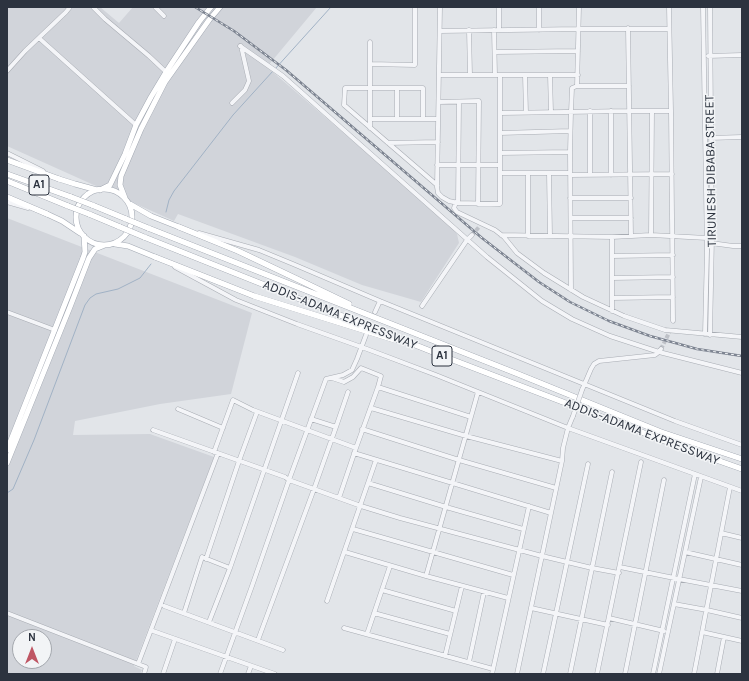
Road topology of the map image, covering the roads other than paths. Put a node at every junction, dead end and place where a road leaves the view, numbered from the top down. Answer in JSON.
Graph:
{"nodes":[{"id":1,"x":70,"y":7,"type":"edge"},
{"id":2,"x":94,"y":7,"type":"edge"},
{"id":3,"x":155,"y":7,"type":"edge"},
{"id":4,"x":211,"y":7,"type":"edge"},
{"id":5,"x":220,"y":7,"type":"edge"},
{"id":6,"x":415,"y":7,"type":"edge"},
{"id":7,"x":440,"y":7,"type":"edge"},
{"id":8,"x":499,"y":7,"type":"edge"},
{"id":9,"x":539,"y":7,"type":"edge"},
{"id":10,"x":579,"y":7,"type":"edge"},
{"id":11,"x":669,"y":7,"type":"edge"},
{"id":12,"x":703,"y":7,"type":"edge"},
{"id":13,"x":710,"y":7,"type":"edge"},
{"id":14,"x":164,"y":16,"type":"dead end"},
{"id":15,"x":628,"y":28,"type":"junction"},
{"id":16,"x":579,"y":29,"type":"junction"},
{"id":17,"x":669,"y":29,"type":"junction"},
{"id":18,"x":469,"y":30,"type":"junction"},
{"id":19,"x":496,"y":30,"type":"junction"},
{"id":20,"x":540,"y":30,"type":"junction"},
{"id":21,"x":440,"y":31,"type":"junction"},
{"id":22,"x":39,"y":38,"type":"junction"},
{"id":23,"x":370,"y":42,"type":"dead end"},
{"id":24,"x":578,"y":51,"type":"junction"},
{"id":25,"x":494,"y":52,"type":"junction"},
{"id":26,"x":742,"y":55,"type":"edge"},
{"id":27,"x":704,"y":56,"type":"junction"},
{"id":28,"x":710,"y":56,"type":"junction"},
{"id":29,"x":370,"y":64,"type":"junction"},
{"id":30,"x":7,"y":71,"type":"edge"},
{"id":31,"x":166,"y":72,"type":"junction"},
{"id":32,"x":440,"y":75,"type":"junction"},
{"id":33,"x":470,"y":75,"type":"junction"},
{"id":34,"x":495,"y":75,"type":"junction"},
{"id":35,"x":500,"y":75,"type":"junction"},
{"id":36,"x":525,"y":75,"type":"junction"},
{"id":37,"x":550,"y":75,"type":"junction"},
{"id":38,"x":578,"y":75,"type":"junction"},
{"id":39,"x":577,"y":86,"type":"junction"},
{"id":40,"x":629,"y":86,"type":"junction"},
{"id":41,"x":370,"y":88,"type":"junction"},
{"id":42,"x":397,"y":88,"type":"junction"},
{"id":43,"x":439,"y":102,"type":"junction"},
{"id":44,"x":459,"y":102,"type":"junction"},
{"id":45,"x":232,"y":103,"type":"dead end"},
{"id":46,"x":146,"y":106,"type":"junction"},
{"id":47,"x":151,"y":110,"type":"junction"},
{"id":48,"x":629,"y":110,"type":"junction"},
{"id":49,"x":590,"y":111,"type":"junction"},
{"id":50,"x":611,"y":111,"type":"junction"},
{"id":51,"x":652,"y":111,"type":"junction"},
{"id":52,"x":671,"y":111,"type":"junction"},
{"id":53,"x":551,"y":112,"type":"junction"},
{"id":54,"x":571,"y":112,"type":"junction"},
{"id":55,"x":500,"y":113,"type":"junction"},
{"id":56,"x":526,"y":113,"type":"junction"},
{"id":57,"x":370,"y":118,"type":"junction"},
{"id":58,"x":397,"y":119,"type":"junction"},
{"id":59,"x":423,"y":119,"type":"junction"},
{"id":60,"x":438,"y":119,"type":"junction"},
{"id":61,"x":136,"y":125,"type":"junction"},
{"id":62,"x":370,"y":128,"type":"junction"},
{"id":63,"x":570,"y":131,"type":"junction"},
{"id":64,"x":500,"y":133,"type":"junction"},
{"id":65,"x":742,"y":137,"type":"edge"},
{"id":66,"x":705,"y":138,"type":"junction"},
{"id":67,"x":711,"y":138,"type":"junction"},
{"id":68,"x":438,"y":142,"type":"junction"},
{"id":69,"x":388,"y":143,"type":"junction"},
{"id":70,"x":570,"y":152,"type":"junction"},
{"id":71,"x":7,"y":153,"type":"edge"},
{"id":72,"x":500,"y":153,"type":"junction"},
{"id":73,"x":127,"y":155,"type":"junction"},
{"id":74,"x":7,"y":160,"type":"edge"},
{"id":75,"x":437,"y":164,"type":"junction"},
{"id":76,"x":458,"y":165,"type":"junction"},
{"id":77,"x":500,"y":165,"type":"junction"},
{"id":78,"x":479,"y":166,"type":"junction"},
{"id":79,"x":500,"y":173,"type":"junction"},
{"id":80,"x":528,"y":173,"type":"junction"},
{"id":81,"x":549,"y":173,"type":"junction"},
{"id":82,"x":7,"y":174,"type":"edge"},
{"id":83,"x":570,"y":174,"type":"junction"},
{"id":84,"x":630,"y":174,"type":"junction"},
{"id":85,"x":651,"y":174,"type":"junction"},
{"id":86,"x":672,"y":174,"type":"junction"},
{"id":87,"x":590,"y":175,"type":"junction"},
{"id":88,"x":611,"y":175,"type":"junction"},
{"id":89,"x":59,"y":179,"type":"junction"},
{"id":90,"x":7,"y":181,"type":"edge"},
{"id":91,"x":437,"y":185,"type":"junction"},
{"id":92,"x":99,"y":190,"type":"junction"},
{"id":93,"x":7,"y":197,"type":"edge"},
{"id":94,"x":125,"y":198,"type":"junction"},
{"id":95,"x":570,"y":198,"type":"junction"},
{"id":96,"x":631,"y":198,"type":"junction"},
{"id":97,"x":7,"y":202,"type":"edge"},
{"id":98,"x":457,"y":203,"type":"junction"},
{"id":99,"x":129,"y":204,"type":"junction"},
{"id":100,"x":478,"y":204,"type":"junction"},
{"id":101,"x":47,"y":214,"type":"junction"},
{"id":102,"x":571,"y":218,"type":"junction"},
{"id":103,"x":631,"y":218,"type":"junction"},
{"id":104,"x":179,"y":227,"type":"junction"},
{"id":105,"x":472,"y":235,"type":"tunnel mouth"},
{"id":106,"x":501,"y":235,"type":"junction"},
{"id":107,"x":651,"y":235,"type":"junction"},
{"id":108,"x":83,"y":236,"type":"junction"},
{"id":109,"x":528,"y":236,"type":"junction"},
{"id":110,"x":550,"y":236,"type":"junction"},
{"id":111,"x":632,"y":236,"type":"junction"},
{"id":112,"x":673,"y":236,"type":"junction"},
{"id":113,"x":571,"y":237,"type":"junction"},
{"id":114,"x":612,"y":237,"type":"junction"},
{"id":115,"x":467,"y":240,"type":"junction"},
{"id":116,"x":707,"y":240,"type":"junction"},
{"id":117,"x":712,"y":243,"type":"junction"},
{"id":118,"x":112,"y":244,"type":"junction"},
{"id":119,"x":105,"y":245,"type":"junction"},
{"id":120,"x":742,"y":246,"type":"edge"},
{"id":121,"x":673,"y":255,"type":"junction"},
{"id":122,"x":612,"y":256,"type":"junction"},
{"id":123,"x":156,"y":257,"type":"junction"},
{"id":124,"x":673,"y":277,"type":"junction"},
{"id":125,"x":612,"y":278,"type":"junction"},
{"id":126,"x":571,"y":290,"type":"junction"},
{"id":127,"x":673,"y":297,"type":"junction"},
{"id":128,"x":612,"y":298,"type":"junction"},
{"id":129,"x":380,"y":301,"type":"junction"},
{"id":130,"x":422,"y":306,"type":"dead end"},
{"id":131,"x":612,"y":311,"type":"junction"},
{"id":132,"x":7,"y":312,"type":"edge"},
{"id":133,"x":375,"y":312,"type":"dead end"},
{"id":134,"x":381,"y":320,"type":"junction"},
{"id":135,"x":673,"y":321,"type":"dead end"},
{"id":136,"x":55,"y":330,"type":"junction"},
{"id":137,"x":705,"y":334,"type":"junction"},
{"id":138,"x":366,"y":335,"type":"dead end"},
{"id":139,"x":710,"y":335,"type":"junction"},
{"id":140,"x":742,"y":338,"type":"edge"},
{"id":141,"x":361,"y":347,"type":"junction"},
{"id":142,"x":429,"y":351,"type":"junction"},
{"id":143,"x":660,"y":351,"type":"junction"},
{"id":144,"x":298,"y":373,"type":"dead end"},
{"id":145,"x":742,"y":373,"type":"edge"},
{"id":146,"x":330,"y":378,"type":"junction"},
{"id":147,"x":584,"y":384,"type":"junction"},
{"id":148,"x":378,"y":387,"type":"junction"},
{"id":149,"x":348,"y":392,"type":"dead end"},
{"id":150,"x":478,"y":392,"type":"junction"},
{"id":151,"x":371,"y":408,"type":"junction"},
{"id":152,"x":178,"y":409,"type":"dead end"},
{"id":153,"x":257,"y":412,"type":"junction"},
{"id":154,"x":471,"y":417,"type":"junction"},
{"id":155,"x":311,"y":419,"type":"junction"},
{"id":156,"x":281,"y":420,"type":"junction"},
{"id":157,"x":223,"y":428,"type":"junction"},
{"id":158,"x":336,"y":428,"type":"junction"},
{"id":159,"x":568,"y":428,"type":"junction"},
{"id":160,"x":362,"y":429,"type":"junction"},
{"id":161,"x":153,"y":430,"type":"dead end"},
{"id":162,"x":307,"y":430,"type":"junction"},
{"id":163,"x":466,"y":436,"type":"junction"},
{"id":164,"x":332,"y":439,"type":"junction"},
{"id":165,"x":742,"y":445,"type":"edge"},
{"id":166,"x":356,"y":448,"type":"junction"},
{"id":167,"x":7,"y":450,"type":"edge"},
{"id":168,"x":216,"y":452,"type":"junction"},
{"id":169,"x":354,"y":453,"type":"junction"},
{"id":170,"x":742,"y":459,"type":"edge"},
{"id":171,"x":376,"y":460,"type":"junction"},
{"id":172,"x":459,"y":460,"type":"junction"},
{"id":173,"x":239,"y":461,"type":"junction"},
{"id":174,"x":562,"y":461,"type":"junction"},
{"id":175,"x":641,"y":462,"type":"dead end"},
{"id":176,"x":7,"y":463,"type":"edge"},
{"id":177,"x":588,"y":464,"type":"dead end"},
{"id":178,"x":264,"y":469,"type":"junction"},
{"id":179,"x":742,"y":469,"type":"edge"},
{"id":180,"x":612,"y":472,"type":"dead end"},
{"id":181,"x":695,"y":474,"type":"junction"},
{"id":182,"x":701,"y":476,"type":"junction"},
{"id":183,"x":289,"y":480,"type":"junction"},
{"id":184,"x":664,"y":480,"type":"dead end"},
{"id":185,"x":368,"y":483,"type":"junction"},
{"id":186,"x":452,"y":483,"type":"junction"},
{"id":187,"x":730,"y":487,"type":"junction"},
{"id":188,"x":556,"y":488,"type":"junction"},
{"id":189,"x":314,"y":489,"type":"junction"},
{"id":190,"x":742,"y":491,"type":"edge"},
{"id":191,"x":339,"y":498,"type":"junction"},
{"id":192,"x":361,"y":506,"type":"junction"},
{"id":193,"x":529,"y":506,"type":"junction"},
{"id":194,"x":446,"y":507,"type":"junction"},
{"id":195,"x":551,"y":512,"type":"junction"},
{"id":196,"x":353,"y":529,"type":"junction"},
{"id":197,"x":439,"y":529,"type":"junction"},
{"id":198,"x":524,"y":529,"type":"junction"},
{"id":199,"x":721,"y":533,"type":"junction"},
{"id":200,"x":742,"y":538,"type":"edge"},
{"id":201,"x":519,"y":550,"type":"junction"},
{"id":202,"x":344,"y":552,"type":"junction"},
{"id":203,"x":433,"y":552,"type":"junction"},
{"id":204,"x":685,"y":552,"type":"junction"},
{"id":205,"x":542,"y":556,"type":"junction"},
{"id":206,"x":206,"y":559,"type":"junction"},
{"id":207,"x":716,"y":560,"type":"junction"},
{"id":208,"x":567,"y":562,"type":"junction"},
{"id":209,"x":742,"y":565,"type":"edge"},
{"id":210,"x":390,"y":566,"type":"junction"},
{"id":211,"x":620,"y":567,"type":"junction"},
{"id":212,"x":230,"y":568,"type":"junction"},
{"id":213,"x":592,"y":568,"type":"junction"},
{"id":214,"x":646,"y":572,"type":"junction"},
{"id":215,"x":619,"y":573,"type":"junction"},
{"id":216,"x":513,"y":575,"type":"junction"},
{"id":217,"x":426,"y":576,"type":"junction"},
{"id":218,"x":674,"y":578,"type":"junction"},
{"id":219,"x":679,"y":579,"type":"junction"},
{"id":220,"x":712,"y":585,"type":"junction"},
{"id":221,"x":462,"y":586,"type":"junction"},
{"id":222,"x":382,"y":590,"type":"junction"},
{"id":223,"x":742,"y":590,"type":"edge"},
{"id":224,"x":484,"y":592,"type":"junction"},
{"id":225,"x":508,"y":598,"type":"junction"},
{"id":226,"x":327,"y":601,"type":"dead end"},
{"id":227,"x":674,"y":604,"type":"junction"},
{"id":228,"x":164,"y":606,"type":"dead end"},
{"id":229,"x":531,"y":608,"type":"junction"},
{"id":230,"x":456,"y":610,"type":"junction"},
{"id":231,"x":706,"y":610,"type":"junction"},
{"id":232,"x":7,"y":613,"type":"edge"},
{"id":233,"x":184,"y":613,"type":"junction"},
{"id":234,"x":374,"y":613,"type":"junction"},
{"id":235,"x":556,"y":614,"type":"junction"},
{"id":236,"x":609,"y":618,"type":"junction"},
{"id":237,"x":742,"y":618,"type":"edge"},
{"id":238,"x":582,"y":619,"type":"junction"},
{"id":239,"x":209,"y":622,"type":"junction"},
{"id":240,"x":608,"y":624,"type":"junction"},
{"id":241,"x":635,"y":624,"type":"junction"},
{"id":242,"x":344,"y":628,"type":"dead end"},
{"id":243,"x":662,"y":630,"type":"junction"},
{"id":244,"x":153,"y":631,"type":"dead end"},
{"id":245,"x":235,"y":632,"type":"junction"},
{"id":246,"x":668,"y":632,"type":"junction"},
{"id":247,"x":702,"y":632,"type":"junction"},
{"id":248,"x":367,"y":634,"type":"junction"},
{"id":249,"x":450,"y":634,"type":"junction"},
{"id":250,"x":724,"y":637,"type":"junction"},
{"id":251,"x":175,"y":639,"type":"junction"},
{"id":252,"x":258,"y":640,"type":"junction"},
{"id":253,"x":742,"y":641,"type":"edge"},
{"id":254,"x":283,"y":650,"type":"dead end"},
{"id":255,"x":444,"y":656,"type":"junction"},
{"id":256,"x":226,"y":657,"type":"junction"},
{"id":257,"x":469,"y":662,"type":"junction"},
{"id":258,"x":138,"y":664,"type":"junction"},
{"id":259,"x":251,"y":666,"type":"junction"},
{"id":260,"x":493,"y":672,"type":"edge"},
{"id":261,"x":144,"y":674,"type":"edge"},
{"id":262,"x":163,"y":674,"type":"edge"},
{"id":263,"x":220,"y":674,"type":"edge"},
{"id":264,"x":248,"y":674,"type":"edge"},
{"id":265,"x":275,"y":674,"type":"edge"},
{"id":266,"x":517,"y":674,"type":"edge"},
{"id":267,"x":543,"y":674,"type":"edge"},
{"id":268,"x":570,"y":674,"type":"edge"},
{"id":269,"x":597,"y":674,"type":"edge"},
{"id":270,"x":625,"y":674,"type":"edge"},
{"id":271,"x":653,"y":674,"type":"edge"},
{"id":272,"x":659,"y":674,"type":"edge"},
{"id":273,"x":694,"y":674,"type":"edge"},
{"id":274,"x":717,"y":674,"type":"edge"}],
"edges":[{"from":1,"to":22,"type":"street"},
{"from":2,"to":31,"type":"street"},
{"from":3,"to":14,"type":"street"},
{"from":4,"to":31,"type":"main road"},
{"from":5,"to":47,"type":"main road"},
{"from":6,"to":29,"type":"street"},
{"from":7,"to":21,"type":"street"},
{"from":8,"to":19,"type":"street"},
{"from":9,"to":20,"type":"street"},
{"from":10,"to":16,"type":"street"},
{"from":11,"to":17,"type":"street"},
{"from":12,"to":27,"type":"street","name":"TIRUNESH DIBABA STREET"},
{"from":13,"to":28,"type":"street","name":"TIRUNESH DIBABA STREET"},
{"from":15,"to":16,"type":"street"},
{"from":15,"to":17,"type":"street"},
{"from":15,"to":40,"type":"street"},
{"from":16,"to":20,"type":"street"},
{"from":16,"to":24,"type":"street"},
{"from":17,"to":52,"type":"street"},
{"from":18,"to":19,"type":"street"},
{"from":18,"to":21,"type":"street"},
{"from":18,"to":33,"type":"street"},
{"from":19,"to":20,"type":"street"},
{"from":19,"to":25,"type":"street"},
{"from":21,"to":32,"type":"street"},
{"from":22,"to":30,"type":"street"},
{"from":22,"to":61,"type":"street"},
{"from":23,"to":29,"type":"street"},
{"from":24,"to":25,"type":"street"},
{"from":24,"to":38,"type":"street"},
{"from":25,"to":34,"type":"street"},
{"from":26,"to":28,"type":"street"},
{"from":27,"to":28,"type":"street"},
{"from":27,"to":66,"type":"street","name":"TIRUNESH DIBABA STREET"},
{"from":28,"to":67,"type":"street","name":"TIRUNESH DIBABA STREET"},
{"from":29,"to":41,"type":"street"},
{"from":31,"to":46,"type":"main road"},
{"from":32,"to":33,"type":"street"},
{"from":32,"to":43,"type":"street"},
{"from":33,"to":34,"type":"street"},
{"from":34,"to":35,"type":"street"},
{"from":35,"to":36,"type":"street"},
{"from":35,"to":55,"type":"street"},
{"from":36,"to":37,"type":"street"},
{"from":36,"to":56,"type":"street"},
{"from":37,"to":38,"type":"street"},
{"from":37,"to":53,"type":"street"},
{"from":38,"to":39,"type":"street"},
{"from":39,"to":40,"type":"street"},
{"from":39,"to":54,"type":"street"},
{"from":40,"to":48,"type":"street"},
{"from":41,"to":42,"type":"street"},
{"from":41,"to":57,"type":"street"},
{"from":41,"to":62,"type":"street"},
{"from":42,"to":58,"type":"street"},
{"from":42,"to":59,"type":"street"},
{"from":43,"to":44,"type":"street"},
{"from":43,"to":60,"type":"street"},
{"from":44,"to":76,"type":"street"},
{"from":44,"to":78,"type":"street"},
{"from":45,"to":115,"type":"street"},
{"from":46,"to":47,"type":"main road"},
{"from":46,"to":61,"type":"main road"},
{"from":47,"to":73,"type":"main road"},
{"from":48,"to":50,"type":"street"},
{"from":48,"to":51,"type":"street"},
{"from":48,"to":84,"type":"street"},
{"from":49,"to":50,"type":"street"},
{"from":49,"to":54,"type":"street"},
{"from":49,"to":87,"type":"street"},
{"from":50,"to":88,"type":"street"},
{"from":51,"to":52,"type":"street"},
{"from":51,"to":85,"type":"street"},
{"from":52,"to":86,"type":"street"},
{"from":53,"to":54,"type":"street"},
{"from":53,"to":56,"type":"street"},
{"from":54,"to":63,"type":"street"},
{"from":55,"to":56,"type":"street"},
{"from":55,"to":64,"type":"street"},
{"from":57,"to":58,"type":"street"},
{"from":57,"to":62,"type":"street"},
{"from":58,"to":59,"type":"street"},
{"from":59,"to":60,"type":"street"},
{"from":60,"to":68,"type":"street"},
{"from":61,"to":73,"type":"main road"},
{"from":62,"to":69,"type":"street"},
{"from":63,"to":64,"type":"street"},
{"from":63,"to":70,"type":"street"},
{"from":64,"to":72,"type":"street"},
{"from":65,"to":67,"type":"street"},
{"from":66,"to":67,"type":"street"},
{"from":66,"to":116,"type":"street","name":"TIRUNESH DIBABA STREET"},
{"from":67,"to":117,"type":"street","name":"TIRUNESH DIBABA STREET"},
{"from":68,"to":69,"type":"street"},
{"from":68,"to":75,"type":"street"},
{"from":69,"to":91,"type":"street"},
{"from":70,"to":72,"type":"street"},
{"from":70,"to":83,"type":"street"},
{"from":71,"to":89,"type":"street"},
{"from":72,"to":77,"type":"street"},
{"from":73,"to":92,"type":"main road"},
{"from":73,"to":94,"type":"main road"},
{"from":74,"to":89,"type":"highway"},
{"from":75,"to":76,"type":"street"},
{"from":75,"to":91,"type":"street"},
{"from":76,"to":78,"type":"street"},
{"from":76,"to":98,"type":"street"},
{"from":77,"to":78,"type":"street"},
{"from":77,"to":79,"type":"street"},
{"from":78,"to":100,"type":"street"},
{"from":79,"to":80,"type":"street"},
{"from":79,"to":100,"type":"street"},
{"from":80,"to":81,"type":"street"},
{"from":80,"to":109,"type":"street"},
{"from":81,"to":83,"type":"street"},
{"from":81,"to":110,"type":"street"},
{"from":82,"to":134,"type":"highway","name":"ADDIS-ADAMA EXPRESSWAY","number":"A1","bridge":true},
{"from":83,"to":87,"type":"street"},
{"from":83,"to":95,"type":"street"},
{"from":84,"to":85,"type":"street"},
{"from":84,"to":88,"type":"street"},
{"from":84,"to":96,"type":"street"},
{"from":85,"to":86,"type":"street"},
{"from":85,"to":107,"type":"street"},
{"from":86,"to":112,"type":"street"},
{"from":87,"to":88,"type":"street"},
{"from":89,"to":92,"type":"main road"},
{"from":90,"to":142,"type":"highway","name":"ADDIS-ADAMA EXPRESSWAY","number":"A1","bridge":true},
{"from":91,"to":98,"type":"street"},
{"from":92,"to":94,"type":"main road"},
{"from":92,"to":108,"type":"main road"},
{"from":93,"to":101,"type":"highway"},
{"from":94,"to":99,"type":"main road"},
{"from":95,"to":96,"type":"street"},
{"from":95,"to":102,"type":"street"},
{"from":96,"to":103,"type":"street"},
{"from":97,"to":101,"type":"street"},
{"from":98,"to":100,"type":"street"},
{"from":98,"to":106,"type":"street"},
{"from":99,"to":104,"type":"main road"},
{"from":99,"to":118,"type":"main road"},
{"from":101,"to":108,"type":"main road"},
{"from":102,"to":103,"type":"street"},
{"from":102,"to":113,"type":"street"},
{"from":103,"to":111,"type":"street"},
{"from":104,"to":129,"type":"street"},
{"from":104,"to":134,"type":"highway"},
{"from":105,"to":115,"type":"street"},
{"from":106,"to":109,"type":"street"},
{"from":106,"to":126,"type":"street"},
{"from":107,"to":111,"type":"street"},
{"from":107,"to":112,"type":"street"},
{"from":108,"to":119,"type":"main road"},
{"from":108,"to":136,"type":"main road"},
{"from":109,"to":110,"type":"street"},
{"from":110,"to":113,"type":"street"},
{"from":111,"to":114,"type":"street"},
{"from":112,"to":116,"type":"street"},
{"from":112,"to":121,"type":"street"},
{"from":113,"to":114,"type":"street"},
{"from":113,"to":126,"type":"street"},
{"from":114,"to":122,"type":"street"},
{"from":115,"to":130,"type":"street"},
{"from":115,"to":143,"type":"street"},
{"from":116,"to":117,"type":"street"},
{"from":116,"to":137,"type":"street","name":"TIRUNESH DIBABA STREET"},
{"from":117,"to":120,"type":"street"},
{"from":117,"to":139,"type":"street","name":"TIRUNESH DIBABA STREET"},
{"from":118,"to":119,"type":"main road"},
{"from":118,"to":123,"type":"main road"},
{"from":119,"to":176,"type":"main road"},
{"from":121,"to":122,"type":"street"},
{"from":121,"to":124,"type":"street"},
{"from":122,"to":125,"type":"street"},
{"from":123,"to":141,"type":"street"},
{"from":123,"to":142,"type":"highway"},
{"from":124,"to":125,"type":"street"},
{"from":124,"to":127,"type":"street"},
{"from":125,"to":128,"type":"street"},
{"from":126,"to":131,"type":"street"},
{"from":127,"to":128,"type":"street"},
{"from":127,"to":135,"type":"street"},
{"from":128,"to":131,"type":"street"},
{"from":129,"to":133,"type":"street"},
{"from":129,"to":147,"type":"street"},
{"from":131,"to":137,"type":"street"},
{"from":132,"to":136,"type":"street"},
{"from":134,"to":170,"type":"highway","name":"ADDIS-ADAMA EXPRESSWAY","number":"A1"},
{"from":136,"to":167,"type":"main road"},
{"from":137,"to":139,"type":"street"},
{"from":138,"to":141,"type":"street"},
{"from":139,"to":140,"type":"street"},
{"from":141,"to":146,"type":"street"},
{"from":141,"to":150,"type":"street"},
{"from":142,"to":179,"type":"highway","name":"ADDIS-ADAMA EXPRESSWAY","number":"A1"},
{"from":143,"to":145,"type":"street"},
{"from":143,"to":147,"type":"street"},
{"from":144,"to":156,"type":"street"},
{"from":146,"to":148,"type":"street"},
{"from":146,"to":155,"type":"street"},
{"from":147,"to":159,"type":"street","bridge":true},
{"from":147,"to":165,"type":"street"},
{"from":148,"to":151,"type":"street"},
{"from":148,"to":154,"type":"street"},
{"from":149,"to":158,"type":"street"},
{"from":150,"to":154,"type":"street"},
{"from":150,"to":159,"type":"street"},
{"from":151,"to":160,"type":"street"},
{"from":151,"to":163,"type":"street"},
{"from":152,"to":157,"type":"street"},
{"from":153,"to":156,"type":"street"},
{"from":153,"to":157,"type":"street"},
{"from":153,"to":173,"type":"street"},
{"from":154,"to":163,"type":"street"},
{"from":155,"to":158,"type":"street"},
{"from":155,"to":162,"type":"street"},
{"from":156,"to":162,"type":"street"},
{"from":156,"to":178,"type":"street"},
{"from":157,"to":168,"type":"street"},
{"from":158,"to":164,"type":"street"},
{"from":159,"to":174,"type":"street"},
{"from":159,"to":181,"type":"street"},
{"from":160,"to":166,"type":"street"},
{"from":160,"to":172,"type":"street"},
{"from":161,"to":168,"type":"street"},
{"from":162,"to":164,"type":"street"},
{"from":162,"to":183,"type":"street"},
{"from":163,"to":172,"type":"street"},
{"from":163,"to":174,"type":"street"},
{"from":164,"to":166,"type":"street"},
{"from":164,"to":189,"type":"street"},
{"from":166,"to":169,"type":"street"},
{"from":168,"to":173,"type":"street"},
{"from":168,"to":258,"type":"street"},
{"from":169,"to":171,"type":"street"},
{"from":169,"to":191,"type":"street"},
{"from":171,"to":185,"type":"street"},
{"from":171,"to":186,"type":"street"},
{"from":172,"to":186,"type":"street"},
{"from":172,"to":188,"type":"street"},
{"from":173,"to":178,"type":"street"},
{"from":173,"to":206,"type":"street"},
{"from":174,"to":188,"type":"street"},
{"from":175,"to":211,"type":"street"},
{"from":177,"to":208,"type":"street"},
{"from":178,"to":183,"type":"street"},
{"from":178,"to":212,"type":"street"},
{"from":180,"to":213,"type":"street"},
{"from":181,"to":182,"type":"street"},
{"from":181,"to":218,"type":"street"},
{"from":182,"to":187,"type":"street"},
{"from":182,"to":204,"type":"street"},
{"from":183,"to":189,"type":"street"},
{"from":183,"to":245,"type":"street"},
{"from":184,"to":214,"type":"street"},
{"from":185,"to":192,"type":"street"},
{"from":185,"to":194,"type":"street"},
{"from":186,"to":193,"type":"street"},
{"from":186,"to":194,"type":"street"},
{"from":187,"to":190,"type":"street"},
{"from":187,"to":199,"type":"street"},
{"from":188,"to":195,"type":"street"},
{"from":189,"to":191,"type":"street"},
{"from":189,"to":252,"type":"street"},
{"from":191,"to":192,"type":"street"},
{"from":192,"to":196,"type":"street"},
{"from":192,"to":197,"type":"street"},
{"from":193,"to":195,"type":"street"},
{"from":193,"to":198,"type":"street"},
{"from":194,"to":197,"type":"street"},
{"from":194,"to":198,"type":"street"},
{"from":195,"to":205,"type":"street"},
{"from":196,"to":202,"type":"street"},
{"from":196,"to":203,"type":"street"},
{"from":197,"to":201,"type":"street"},
{"from":197,"to":203,"type":"street"},
{"from":198,"to":201,"type":"street"},
{"from":199,"to":200,"type":"street"},
{"from":199,"to":207,"type":"street"},
{"from":201,"to":205,"type":"street"},
{"from":201,"to":216,"type":"street"},
{"from":202,"to":210,"type":"street"},
{"from":202,"to":226,"type":"street"},
{"from":203,"to":216,"type":"street"},
{"from":203,"to":217,"type":"street"},
{"from":204,"to":207,"type":"street"},
{"from":204,"to":219,"type":"street"},
{"from":205,"to":208,"type":"street"},
{"from":205,"to":229,"type":"street"},
{"from":206,"to":212,"type":"street"},
{"from":206,"to":233,"type":"street"},
{"from":207,"to":209,"type":"street"},
{"from":207,"to":220,"type":"street"},
{"from":208,"to":213,"type":"street"},
{"from":208,"to":235,"type":"street"},
{"from":210,"to":217,"type":"street"},
{"from":210,"to":222,"type":"street"},
{"from":211,"to":214,"type":"street"},
{"from":211,"to":215,"type":"street"},
{"from":212,"to":239,"type":"street"},
{"from":213,"to":215,"type":"street"},
{"from":213,"to":238,"type":"street"},
{"from":214,"to":218,"type":"street"},
{"from":214,"to":241,"type":"street"},
{"from":215,"to":236,"type":"street"},
{"from":216,"to":225,"type":"street"},
{"from":217,"to":221,"type":"street"},
{"from":218,"to":219,"type":"street"},
{"from":218,"to":243,"type":"street"},
{"from":219,"to":220,"type":"street"},
{"from":219,"to":227,"type":"street"},
{"from":220,"to":223,"type":"street"},
{"from":220,"to":231,"type":"street"},
{"from":221,"to":224,"type":"street"},
{"from":221,"to":230,"type":"street"},
{"from":222,"to":230,"type":"street"},
{"from":222,"to":234,"type":"street"},
{"from":224,"to":225,"type":"street"},
{"from":224,"to":257,"type":"street"},
{"from":225,"to":260,"type":"street"},
{"from":227,"to":231,"type":"street"},
{"from":227,"to":246,"type":"street"},
{"from":228,"to":233,"type":"street"},
{"from":229,"to":235,"type":"street"},
{"from":229,"to":266,"type":"street"},
{"from":230,"to":249,"type":"street"},
{"from":231,"to":237,"type":"street"},
{"from":231,"to":247,"type":"street"},
{"from":232,"to":258,"type":"street"},
{"from":233,"to":239,"type":"street"},
{"from":234,"to":248,"type":"street"},
{"from":234,"to":249,"type":"street"},
{"from":235,"to":238,"type":"street"},
{"from":235,"to":267,"type":"street"},
{"from":236,"to":240,"type":"street"},
{"from":236,"to":241,"type":"street"},
{"from":238,"to":240,"type":"street"},
{"from":238,"to":268,"type":"street"},
{"from":239,"to":245,"type":"street"},
{"from":240,"to":269,"type":"street"},
{"from":241,"to":243,"type":"street"},
{"from":241,"to":270,"type":"street"},
{"from":242,"to":248,"type":"street"},
{"from":243,"to":246,"type":"street"},
{"from":243,"to":271,"type":"street"},
{"from":244,"to":251,"type":"street"},
{"from":245,"to":252,"type":"street"},
{"from":245,"to":256,"type":"street"},
{"from":246,"to":272,"type":"street"},
{"from":247,"to":250,"type":"street"},
{"from":247,"to":273,"type":"street"},
{"from":248,"to":255,"type":"street"},
{"from":249,"to":255,"type":"street"},
{"from":250,"to":253,"type":"street"},
{"from":250,"to":274,"type":"street"},
{"from":251,"to":256,"type":"street"},
{"from":251,"to":262,"type":"street"},
{"from":252,"to":254,"type":"street"},
{"from":255,"to":257,"type":"street"},
{"from":256,"to":259,"type":"street"},
{"from":256,"to":263,"type":"street"},
{"from":257,"to":260,"type":"street"},
{"from":258,"to":261,"type":"street"},
{"from":259,"to":264,"type":"street"},
{"from":259,"to":265,"type":"street"}]}
